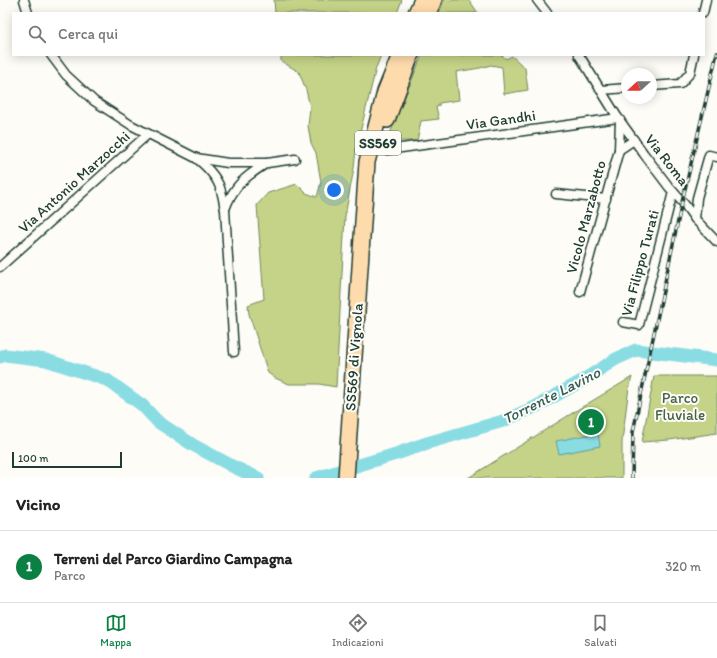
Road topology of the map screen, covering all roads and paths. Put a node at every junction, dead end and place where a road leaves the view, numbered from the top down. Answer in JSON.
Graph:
{"nodes":[{"id":1,"x":24,"y":0,"type":"edge"},
{"id":2,"x":537,"y":0,"type":"edge"},
{"id":3,"x":706,"y":0,"type":"edge"},
{"id":4,"x":28,"y":12,"type":"edge"},
{"id":5,"x":547,"y":12,"type":"edge"},
{"id":6,"x":703,"y":12,"type":"edge"},
{"id":7,"x":52,"y":56,"type":"edge"},
{"id":8,"x":400,"y":56,"type":"edge"},
{"id":9,"x":412,"y":56,"type":"edge"},
{"id":10,"x":580,"y":56,"type":"edge"},
{"id":11,"x":694,"y":56,"type":"edge"},
{"id":12,"x":657,"y":86,"type":"edge"},
{"id":13,"x":621,"y":88,"type":"edge"},
{"id":14,"x":601,"y":90,"type":"junction"},
{"id":15,"x":619,"y":119,"type":"junction"},
{"id":16,"x":148,"y":134,"type":"junction"},
{"id":17,"x":634,"y":140,"type":"junction"},
{"id":18,"x":387,"y":150,"type":"dead end"},
{"id":19,"x":619,"y":150,"type":"junction"},
{"id":20,"x":196,"y":158,"type":"junction"},
{"id":21,"x":717,"y":158,"type":"edge"},
{"id":22,"x":295,"y":159,"type":"dead end"},
{"id":23,"x":267,"y":163,"type":"junction"},
{"id":24,"x":673,"y":192,"type":"junction"},
{"id":25,"x":556,"y":194,"type":"dead end"},
{"id":26,"x":697,"y":198,"type":"junction"},
{"id":27,"x":606,"y":199,"type":"junction"},
{"id":28,"x":685,"y":205,"type":"junction"},
{"id":29,"x":225,"y":210,"type":"junction"},
{"id":30,"x":695,"y":219,"type":"junction"},
{"id":31,"x":362,"y":236,"type":"junction"},
{"id":32,"x":717,"y":242,"type":"edge"},
{"id":33,"x":0,"y":267,"type":"edge"},
{"id":34,"x":580,"y":292,"type":"dead end"},
{"id":35,"x":623,"y":322,"type":"dead end"},
{"id":36,"x":234,"y":352,"type":"dead end"},
{"id":37,"x":346,"y":478,"type":"edge"}],
"edges":[{"from":1,"to":4,"type":"street"},
{"from":2,"to":5,"type":"street"},
{"from":3,"to":6,"type":"street"},
{"from":7,"to":16,"type":"street"},
{"from":8,"to":31,"type":"highway","name":"SS569 di Vignola","number":"SS569"},
{"from":9,"to":31,"type":"highway","name":"SS569 di Vignola","number":"SS569"},
{"from":10,"to":14,"type":"street","name":"Via Roma"},
{"from":11,"to":12,"type":"street"},
{"from":13,"to":14,"type":"street"},
{"from":14,"to":15,"type":"street","name":"Via Roma"},
{"from":15,"to":17,"type":"street","name":"Via Roma"},
{"from":15,"to":18,"type":"street","name":"Via Gandhi"},
{"from":15,"to":19,"type":"street","name":"Vicolo Marzabotto"},
{"from":16,"to":20,"type":"street"},
{"from":16,"to":33,"type":"street","name":"Via Antonio Marzocchi"},
{"from":17,"to":19,"type":"street","name":"Vicolo Marzabotto"},
{"from":17,"to":24,"type":"street","name":"Via Roma"},
{"from":19,"to":27,"type":"street","name":"Vicolo Marzabotto"},
{"from":20,"to":23,"type":"street"},
{"from":20,"to":29,"type":"street"},
{"from":21,"to":26,"type":"street"},
{"from":22,"to":23,"type":"street"},
{"from":23,"to":29,"type":"street"},
{"from":24,"to":28,"type":"street","name":"Via Roma"},
{"from":24,"to":35,"type":"street","name":"Via Filippo Turati"},
{"from":25,"to":27,"type":"street"},
{"from":26,"to":28,"type":"street"},
{"from":26,"to":30,"type":"street"},
{"from":27,"to":34,"type":"street","name":"Vicolo Marzabotto"},
{"from":28,"to":30,"type":"street","name":"Via Roma"},
{"from":29,"to":36,"type":"street"},
{"from":30,"to":32,"type":"street","name":"Via Roma"},
{"from":31,"to":37,"type":"highway","name":"SS569 di Vignola","number":"SS569"}]}
